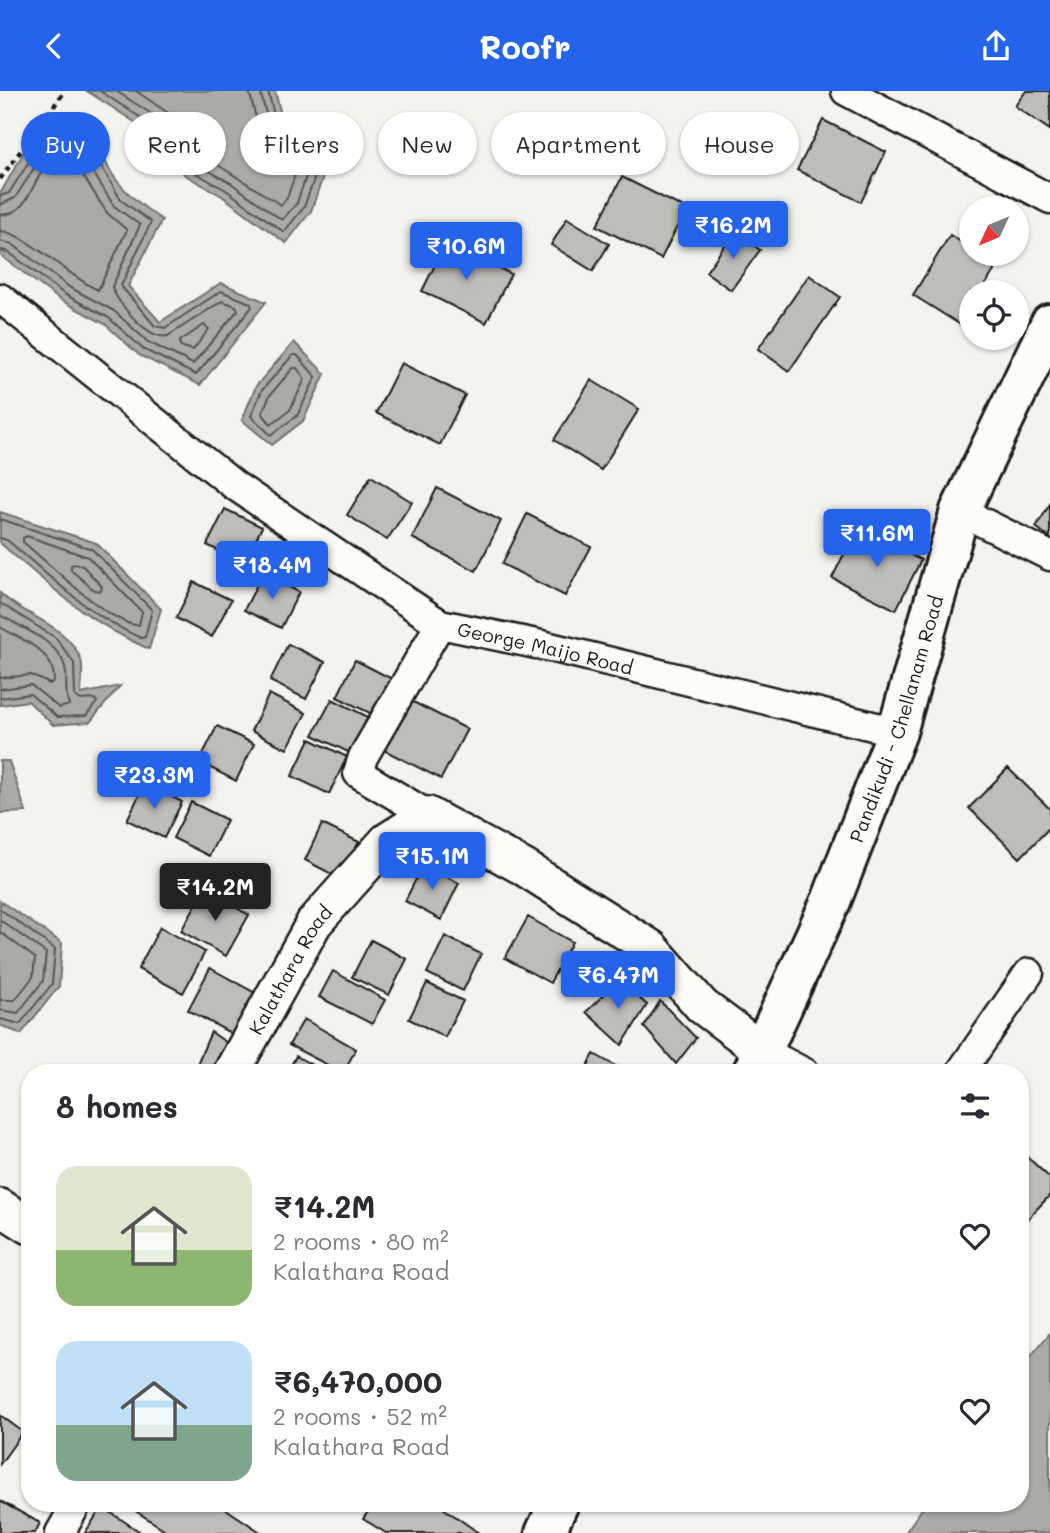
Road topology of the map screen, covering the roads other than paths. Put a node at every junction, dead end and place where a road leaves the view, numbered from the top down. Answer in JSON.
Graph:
{"nodes":[{"id":1,"x":846,"y":91,"type":"edge"},
{"id":2,"x":1050,"y":199,"type":"edge"},
{"id":3,"x":0,"y":297,"type":"edge"},
{"id":4,"x":1050,"y":324,"type":"edge"},
{"id":5,"x":960,"y":511,"type":"junction"},
{"id":6,"x":1050,"y":556,"type":"edge"},
{"id":7,"x":440,"y":624,"type":"junction"},
{"id":8,"x":897,"y":732,"type":"junction"},
{"id":9,"x":428,"y":815,"type":"junction"},
{"id":10,"x":1029,"y":973,"type":"dead end"},
{"id":11,"x":756,"y":1062,"type":"edge"},
{"id":12,"x":236,"y":1064,"type":"edge"},
{"id":13,"x":966,"y":1064,"type":"edge"},
{"id":14,"x":0,"y":1207,"type":"edge"},
{"id":15,"x":21,"y":1220,"type":"edge"},
{"id":16,"x":72,"y":1512,"type":"edge"},
{"id":17,"x":555,"y":1512,"type":"edge"},
{"id":18,"x":60,"y":1533,"type":"edge"},
{"id":19,"x":545,"y":1533,"type":"edge"}],
"edges":[{"from":1,"to":2,"type":"street"},
{"from":3,"to":7,"type":"street","name":"George Maijo Road"},
{"from":4,"to":5,"type":"main road","name":"Pandikudi - Chellanam Road"},
{"from":5,"to":6,"type":"street"},
{"from":5,"to":8,"type":"main road","name":"Pandikudi - Chellanam Road"},
{"from":7,"to":8,"type":"street","name":"George Maijo Road"},
{"from":7,"to":9,"type":"street"},
{"from":8,"to":11,"type":"main road","name":"Pandikudi - Chellanam Road"},
{"from":9,"to":11,"type":"street"},
{"from":9,"to":12,"type":"street","name":"Kalathara Road"},
{"from":10,"to":13,"type":"street"},
{"from":14,"to":15,"type":"street"},
{"from":16,"to":18,"type":"street"},
{"from":17,"to":19,"type":"main road"}]}
